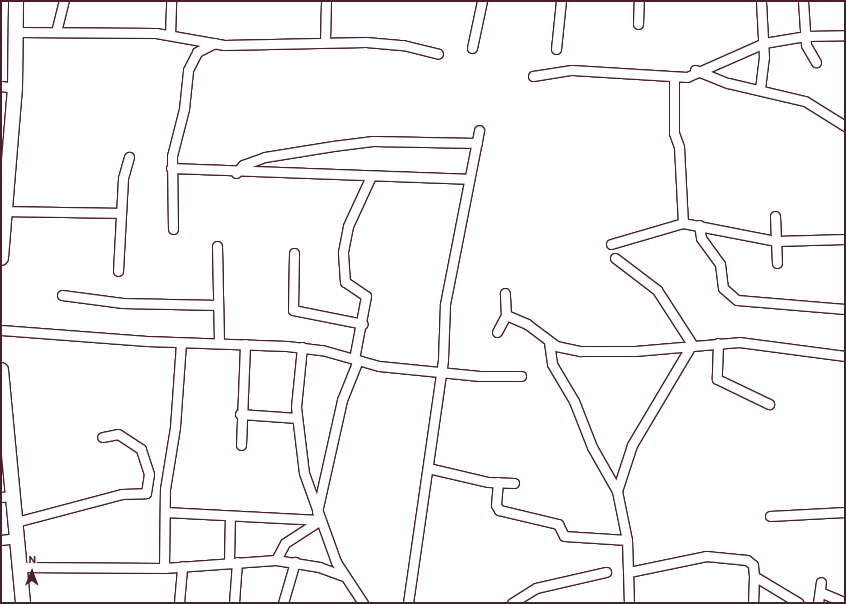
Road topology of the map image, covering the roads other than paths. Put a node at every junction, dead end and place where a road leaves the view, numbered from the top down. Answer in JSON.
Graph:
{"nodes":[{"id":1,"x":16,"y":1,"type":"edge"},
{"id":2,"x":64,"y":1,"type":"edge"},
{"id":3,"x":171,"y":1,"type":"edge"},
{"id":4,"x":326,"y":1,"type":"edge"},
{"id":5,"x":482,"y":1,"type":"edge"},
{"id":6,"x":561,"y":1,"type":"edge"},
{"id":7,"x":639,"y":1,"type":"edge"},
{"id":8,"x":761,"y":1,"type":"edge"},
{"id":9,"x":803,"y":1,"type":"edge"},
{"id":10,"x":638,"y":24,"type":"dead end"},
{"id":11,"x":18,"y":32,"type":"junction"},
{"id":12,"x":56,"y":32,"type":"junction"},
{"id":13,"x":170,"y":34,"type":"junction"},
{"id":14,"x":845,"y":35,"type":"edge"},
{"id":15,"x":806,"y":36,"type":"junction"},
{"id":16,"x":325,"y":42,"type":"junction"},
{"id":17,"x":216,"y":43,"type":"junction"},
{"id":18,"x":764,"y":43,"type":"junction"},
{"id":19,"x":472,"y":48,"type":"dead end"},
{"id":20,"x":556,"y":49,"type":"dead end"},
{"id":21,"x":438,"y":54,"type":"dead end"},
{"id":22,"x":816,"y":62,"type":"dead end"},
{"id":23,"x":695,"y":70,"type":"junction"},
{"id":24,"x":533,"y":76,"type":"dead end"},
{"id":25,"x":674,"y":77,"type":"junction"},
{"id":26,"x":1,"y":86,"type":"edge"},
{"id":27,"x":15,"y":88,"type":"junction"},
{"id":28,"x":760,"y":89,"type":"junction"},
{"id":29,"x":845,"y":126,"type":"edge"},
{"id":30,"x":479,"y":130,"type":"dead end"},
{"id":31,"x":477,"y":143,"type":"junction"},
{"id":32,"x":129,"y":157,"type":"dead end"},
{"id":33,"x":172,"y":168,"type":"junction"},
{"id":34,"x":236,"y":173,"type":"junction"},
{"id":35,"x":371,"y":176,"type":"junction"},
{"id":36,"x":466,"y":179,"type":"junction"},
{"id":37,"x":121,"y":213,"type":"junction"},
{"id":38,"x":3,"y":216,"type":"edge"},
{"id":39,"x":775,"y":216,"type":"dead end"},
{"id":40,"x":683,"y":223,"type":"junction"},
{"id":41,"x":700,"y":225,"type":"junction"},
{"id":42,"x":173,"y":229,"type":"dead end"},
{"id":43,"x":845,"y":238,"type":"edge"},
{"id":44,"x":776,"y":241,"type":"junction"},
{"id":45,"x":611,"y":244,"type":"dead end"},
{"id":46,"x":217,"y":246,"type":"dead end"},
{"id":47,"x":294,"y":253,"type":"dead end"},
{"id":48,"x":1,"y":258,"type":"edge"},
{"id":49,"x":615,"y":258,"type":"dead end"},
{"id":50,"x":777,"y":263,"type":"dead end"},
{"id":51,"x":118,"y":271,"type":"dead end"},
{"id":52,"x":505,"y":293,"type":"dead end"},
{"id":53,"x":62,"y":295,"type":"dead end"},
{"id":54,"x":218,"y":305,"type":"junction"},
{"id":55,"x":845,"y":309,"type":"edge"},
{"id":56,"x":506,"y":315,"type":"junction"},
{"id":57,"x":363,"y":324,"type":"junction"},
{"id":58,"x":1,"y":330,"type":"edge"},
{"id":59,"x":498,"y":332,"type":"dead end"},
{"id":60,"x":549,"y":342,"type":"junction"},
{"id":61,"x":181,"y":343,"type":"junction"},
{"id":62,"x":219,"y":343,"type":"junction"},
{"id":63,"x":718,"y":343,"type":"junction"},
{"id":64,"x":245,"y":344,"type":"junction"},
{"id":65,"x":692,"y":344,"type":"junction"},
{"id":66,"x":302,"y":347,"type":"junction"},
{"id":67,"x":845,"y":356,"type":"edge"},
{"id":68,"x":356,"y":359,"type":"junction"},
{"id":69,"x":1,"y":370,"type":"edge"},
{"id":70,"x":438,"y":373,"type":"junction"},
{"id":71,"x":521,"y":376,"type":"dead end"},
{"id":72,"x":770,"y":404,"type":"dead end"},
{"id":73,"x":240,"y":414,"type":"junction"},
{"id":74,"x":297,"y":418,"type":"junction"},
{"id":75,"x":102,"y":436,"type":"dead end"},
{"id":76,"x":241,"y":445,"type":"dead end"},
{"id":77,"x":428,"y":468,"type":"junction"},
{"id":78,"x":498,"y":482,"type":"junction"},
{"id":79,"x":514,"y":483,"type":"dead end"},
{"id":80,"x":617,"y":491,"type":"junction"},
{"id":81,"x":7,"y":497,"type":"edge"},
{"id":82,"x":165,"y":512,"type":"junction"},
{"id":83,"x":845,"y":512,"type":"edge"},
{"id":84,"x":230,"y":516,"type":"junction"},
{"id":85,"x":770,"y":516,"type":"dead end"},
{"id":86,"x":318,"y":517,"type":"junction"},
{"id":87,"x":16,"y":522,"type":"junction"},
{"id":88,"x":17,"y":538,"type":"junction"},
{"id":89,"x":1,"y":540,"type":"edge"},
{"id":90,"x":627,"y":540,"type":"junction"},
{"id":91,"x":276,"y":560,"type":"junction"},
{"id":92,"x":233,"y":562,"type":"junction"},
{"id":93,"x":295,"y":562,"type":"junction"},
{"id":94,"x":182,"y":566,"type":"junction"},
{"id":95,"x":20,"y":567,"type":"junction"},
{"id":96,"x":164,"y":568,"type":"junction"},
{"id":97,"x":606,"y":572,"type":"dead end"},
{"id":98,"x":629,"y":572,"type":"junction"},
{"id":99,"x":344,"y":576,"type":"junction"},
{"id":100,"x":754,"y":576,"type":"junction"},
{"id":101,"x":821,"y":582,"type":"dead end"},
{"id":102,"x":820,"y":592,"type":"junction"},
{"id":103,"x":841,"y":601,"type":"dead end"},
{"id":104,"x":23,"y":603,"type":"edge"},
{"id":105,"x":179,"y":603,"type":"edge"},
{"id":106,"x":234,"y":603,"type":"edge"},
{"id":107,"x":283,"y":603,"type":"edge"},
{"id":108,"x":363,"y":603,"type":"edge"},
{"id":109,"x":408,"y":603,"type":"edge"},
{"id":110,"x":512,"y":603,"type":"edge"},
{"id":111,"x":629,"y":603,"type":"edge"},
{"id":112,"x":753,"y":603,"type":"edge"},
{"id":113,"x":799,"y":603,"type":"edge"},
{"id":114,"x":818,"y":603,"type":"edge"}],
"edges":[{"from":1,"to":11,"type":"main road"},
{"from":2,"to":12,"type":"street"},
{"from":3,"to":13,"type":"street"},
{"from":4,"to":16,"type":"street"},
{"from":5,"to":19,"type":"street"},
{"from":6,"to":20,"type":"street"},
{"from":7,"to":10,"type":"street"},
{"from":8,"to":18,"type":"street"},
{"from":9,"to":15,"type":"street"},
{"from":11,"to":12,"type":"street"},
{"from":11,"to":27,"type":"main road"},
{"from":12,"to":13,"type":"street"},
{"from":13,"to":17,"type":"street"},
{"from":14,"to":15,"type":"street"},
{"from":15,"to":18,"type":"street"},
{"from":15,"to":22,"type":"street"},
{"from":16,"to":17,"type":"street"},
{"from":16,"to":21,"type":"street"},
{"from":17,"to":33,"type":"street"},
{"from":18,"to":23,"type":"street"},
{"from":18,"to":28,"type":"street"},
{"from":23,"to":25,"type":"street"},
{"from":23,"to":28,"type":"street"},
{"from":24,"to":25,"type":"street"},
{"from":25,"to":40,"type":"street"},
{"from":26,"to":27,"type":"street"},
{"from":27,"to":38,"type":"main road"},
{"from":28,"to":29,"type":"street"},
{"from":30,"to":31,"type":"street"},
{"from":31,"to":34,"type":"street"},
{"from":31,"to":36,"type":"street"},
{"from":32,"to":37,"type":"street"},
{"from":33,"to":34,"type":"street"},
{"from":33,"to":42,"type":"street"},
{"from":34,"to":35,"type":"street"},
{"from":35,"to":36,"type":"street"},
{"from":35,"to":57,"type":"street"},
{"from":36,"to":70,"type":"street"},
{"from":37,"to":38,"type":"street"},
{"from":37,"to":51,"type":"street"},
{"from":38,"to":48,"type":"main road"},
{"from":39,"to":44,"type":"street"},
{"from":40,"to":41,"type":"street"},
{"from":40,"to":45,"type":"street"},
{"from":41,"to":44,"type":"street"},
{"from":41,"to":55,"type":"street"},
{"from":43,"to":44,"type":"street"},
{"from":44,"to":50,"type":"street"},
{"from":46,"to":54,"type":"street"},
{"from":47,"to":57,"type":"street"},
{"from":49,"to":65,"type":"street"},
{"from":52,"to":56,"type":"street"},
{"from":53,"to":54,"type":"street"},
{"from":54,"to":62,"type":"street"},
{"from":56,"to":59,"type":"street"},
{"from":56,"to":60,"type":"street"},
{"from":57,"to":68,"type":"street"},
{"from":58,"to":61,"type":"street"},
{"from":60,"to":65,"type":"street"},
{"from":60,"to":80,"type":"street"},
{"from":61,"to":62,"type":"street"},
{"from":61,"to":82,"type":"street"},
{"from":62,"to":64,"type":"street"},
{"from":63,"to":65,"type":"street"},
{"from":63,"to":67,"type":"street"},
{"from":63,"to":72,"type":"street"},
{"from":64,"to":66,"type":"street"},
{"from":64,"to":73,"type":"street"},
{"from":65,"to":80,"type":"street"},
{"from":66,"to":68,"type":"street"},
{"from":66,"to":74,"type":"street"},
{"from":68,"to":70,"type":"street"},
{"from":68,"to":86,"type":"street"},
{"from":69,"to":81,"type":"main road"},
{"from":70,"to":71,"type":"street"},
{"from":70,"to":77,"type":"street"},
{"from":73,"to":74,"type":"street"},
{"from":73,"to":76,"type":"street"},
{"from":74,"to":86,"type":"street"},
{"from":75,"to":87,"type":"street"},
{"from":77,"to":78,"type":"street"},
{"from":77,"to":109,"type":"street"},
{"from":78,"to":79,"type":"street"},
{"from":78,"to":90,"type":"street"},
{"from":80,"to":90,"type":"street"},
{"from":81,"to":87,"type":"main road"},
{"from":82,"to":84,"type":"street"},
{"from":82,"to":96,"type":"street"},
{"from":83,"to":85,"type":"street"},
{"from":84,"to":86,"type":"street"},
{"from":84,"to":92,"type":"street"},
{"from":86,"to":91,"type":"street"},
{"from":86,"to":99,"type":"street"},
{"from":87,"to":88,"type":"main road"},
{"from":88,"to":89,"type":"street"},
{"from":88,"to":95,"type":"main road"},
{"from":90,"to":98,"type":"street"},
{"from":91,"to":92,"type":"street"},
{"from":91,"to":93,"type":"street"},
{"from":92,"to":94,"type":"street"},
{"from":92,"to":106,"type":"street"},
{"from":93,"to":99,"type":"street"},
{"from":93,"to":107,"type":"street"},
{"from":94,"to":96,"type":"street"},
{"from":94,"to":105,"type":"street"},
{"from":95,"to":96,"type":"street"},
{"from":95,"to":104,"type":"main road"},
{"from":97,"to":110,"type":"street"},
{"from":98,"to":100,"type":"street"},
{"from":98,"to":111,"type":"street"},
{"from":99,"to":108,"type":"street"},
{"from":100,"to":112,"type":"street"},
{"from":100,"to":113,"type":"street"},
{"from":101,"to":102,"type":"street"},
{"from":102,"to":103,"type":"street"},
{"from":102,"to":114,"type":"street"}]}
